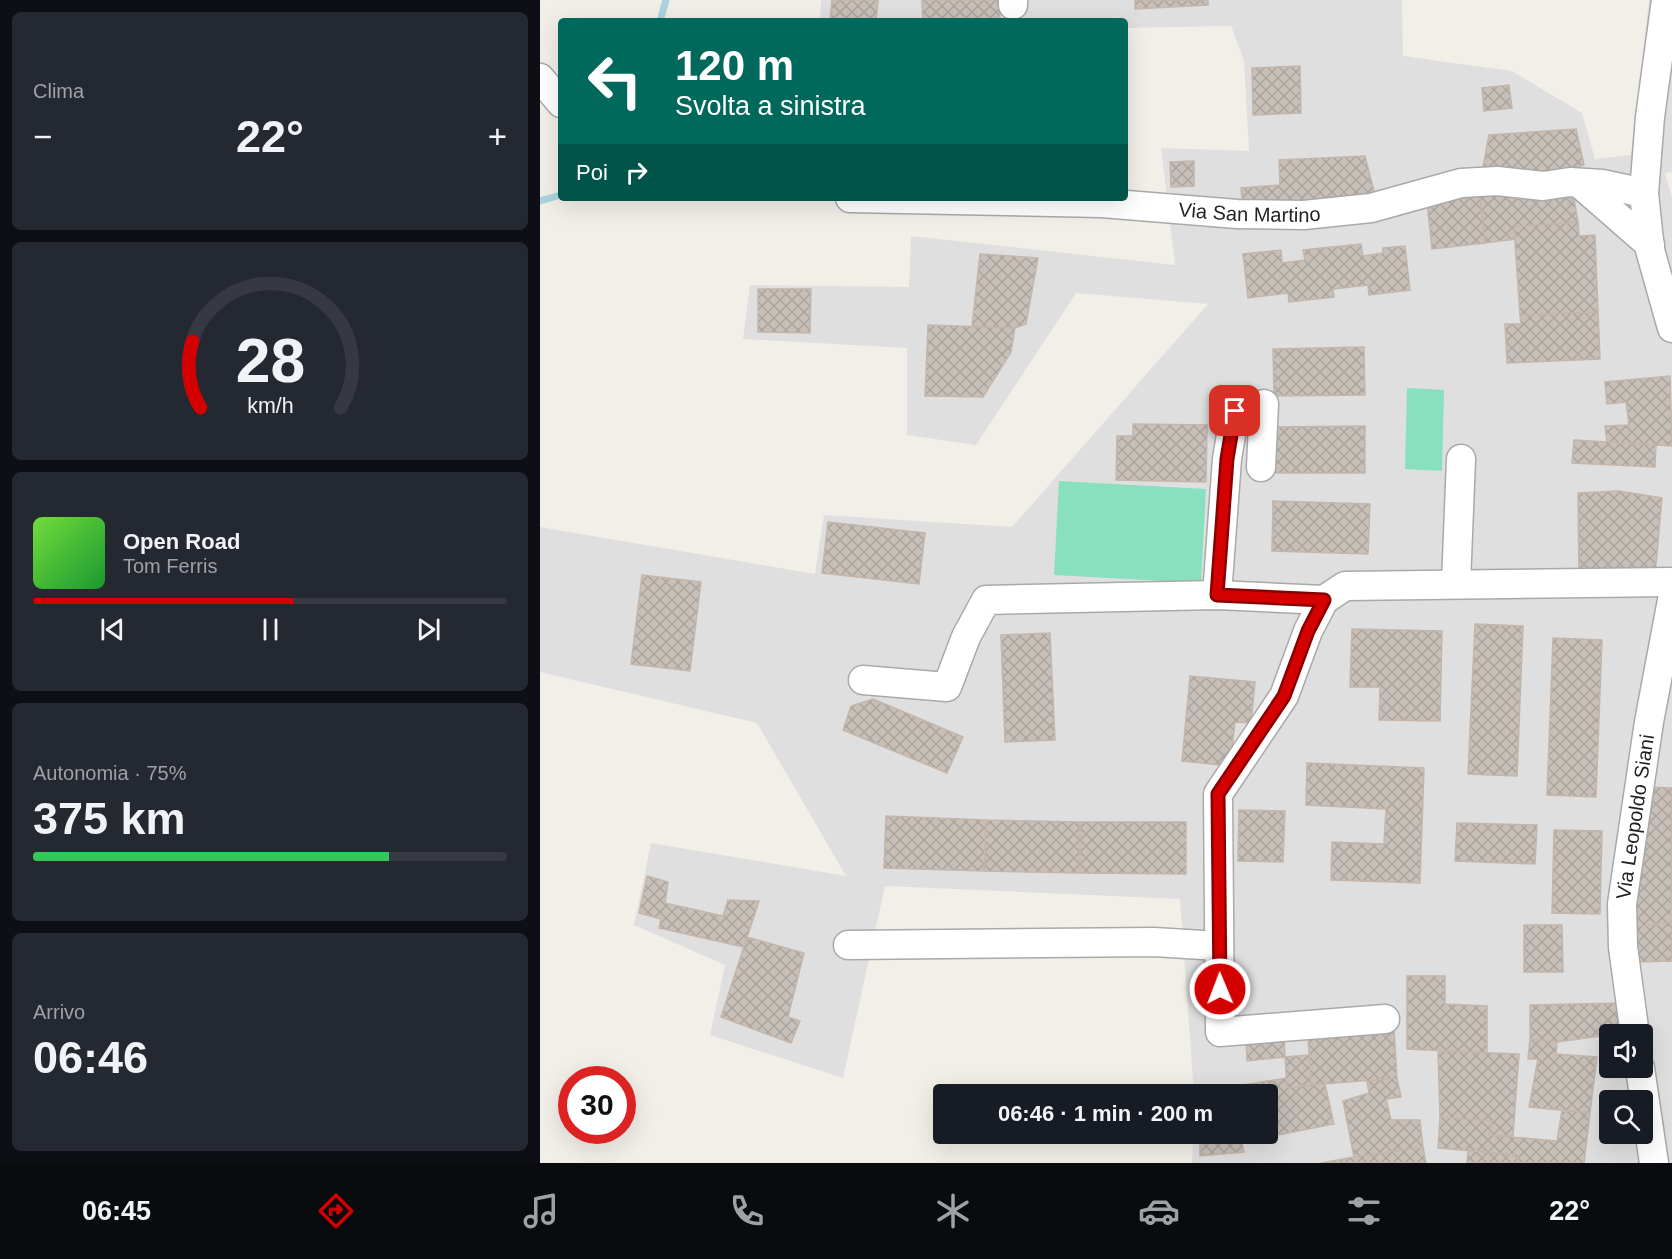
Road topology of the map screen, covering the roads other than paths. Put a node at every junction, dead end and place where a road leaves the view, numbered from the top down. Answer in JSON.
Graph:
{"nodes":[{"id":1,"x":1666,"y":0,"type":"edge"},
{"id":2,"x":540,"y":78,"type":"edge"},
{"id":3,"x":558,"y":99,"type":"edge"},
{"id":4,"x":1648,"y":151,"type":"junction"},
{"id":5,"x":1582,"y":183,"type":"junction"},
{"id":6,"x":1645,"y":196,"type":"junction"},
{"id":7,"x":1001,"y":201,"type":"edge"},
{"id":8,"x":1650,"y":245,"type":"junction"},
{"id":9,"x":1672,"y":328,"type":"edge"},
{"id":10,"x":1461,"y":459,"type":"dead end"},
{"id":11,"x":1261,"y":467,"type":"dead end"},
{"id":12,"x":1672,"y":582,"type":"edge"},
{"id":13,"x":1456,"y":584,"type":"junction"},
{"id":14,"x":1217,"y":595,"type":"junction"},
{"id":15,"x":1324,"y":600,"type":"junction"},
{"id":16,"x":1672,"y":600,"type":"edge"},
{"id":17,"x":863,"y":680,"type":"dead end"},
{"id":18,"x":848,"y":945,"type":"dead end"},
{"id":19,"x":1219,"y":946,"type":"junction"},
{"id":20,"x":1384,"y":1019,"type":"dead end"},
{"id":21,"x":1634,"y":1024,"type":"edge"},
{"id":22,"x":1641,"y":1078,"type":"edge"},
{"id":23,"x":1653,"y":1163,"type":"edge"}],
"edges":[{"from":1,"to":4,"type":"street"},
{"from":2,"to":3,"type":"street"},
{"from":4,"to":5,"type":"street","name":"Via San Martino"},
{"from":4,"to":6,"type":"street"},
{"from":5,"to":6,"type":"street"},
{"from":5,"to":7,"type":"street","name":"Via San Martino"},
{"from":5,"to":8,"type":"street"},
{"from":6,"to":8,"type":"street"},
{"from":8,"to":9,"type":"street"},
{"from":10,"to":13,"type":"street"},
{"from":11,"to":14,"type":"street"},
{"from":12,"to":13,"type":"street"},
{"from":13,"to":15,"type":"street"},
{"from":14,"to":15,"type":"street"},
{"from":14,"to":17,"type":"street"},
{"from":15,"to":19,"type":"street"},
{"from":16,"to":21,"type":"street","name":"Via Leopoldo Siani"},
{"from":18,"to":19,"type":"street"},
{"from":19,"to":20,"type":"street"},
{"from":22,"to":23,"type":"street"}]}
